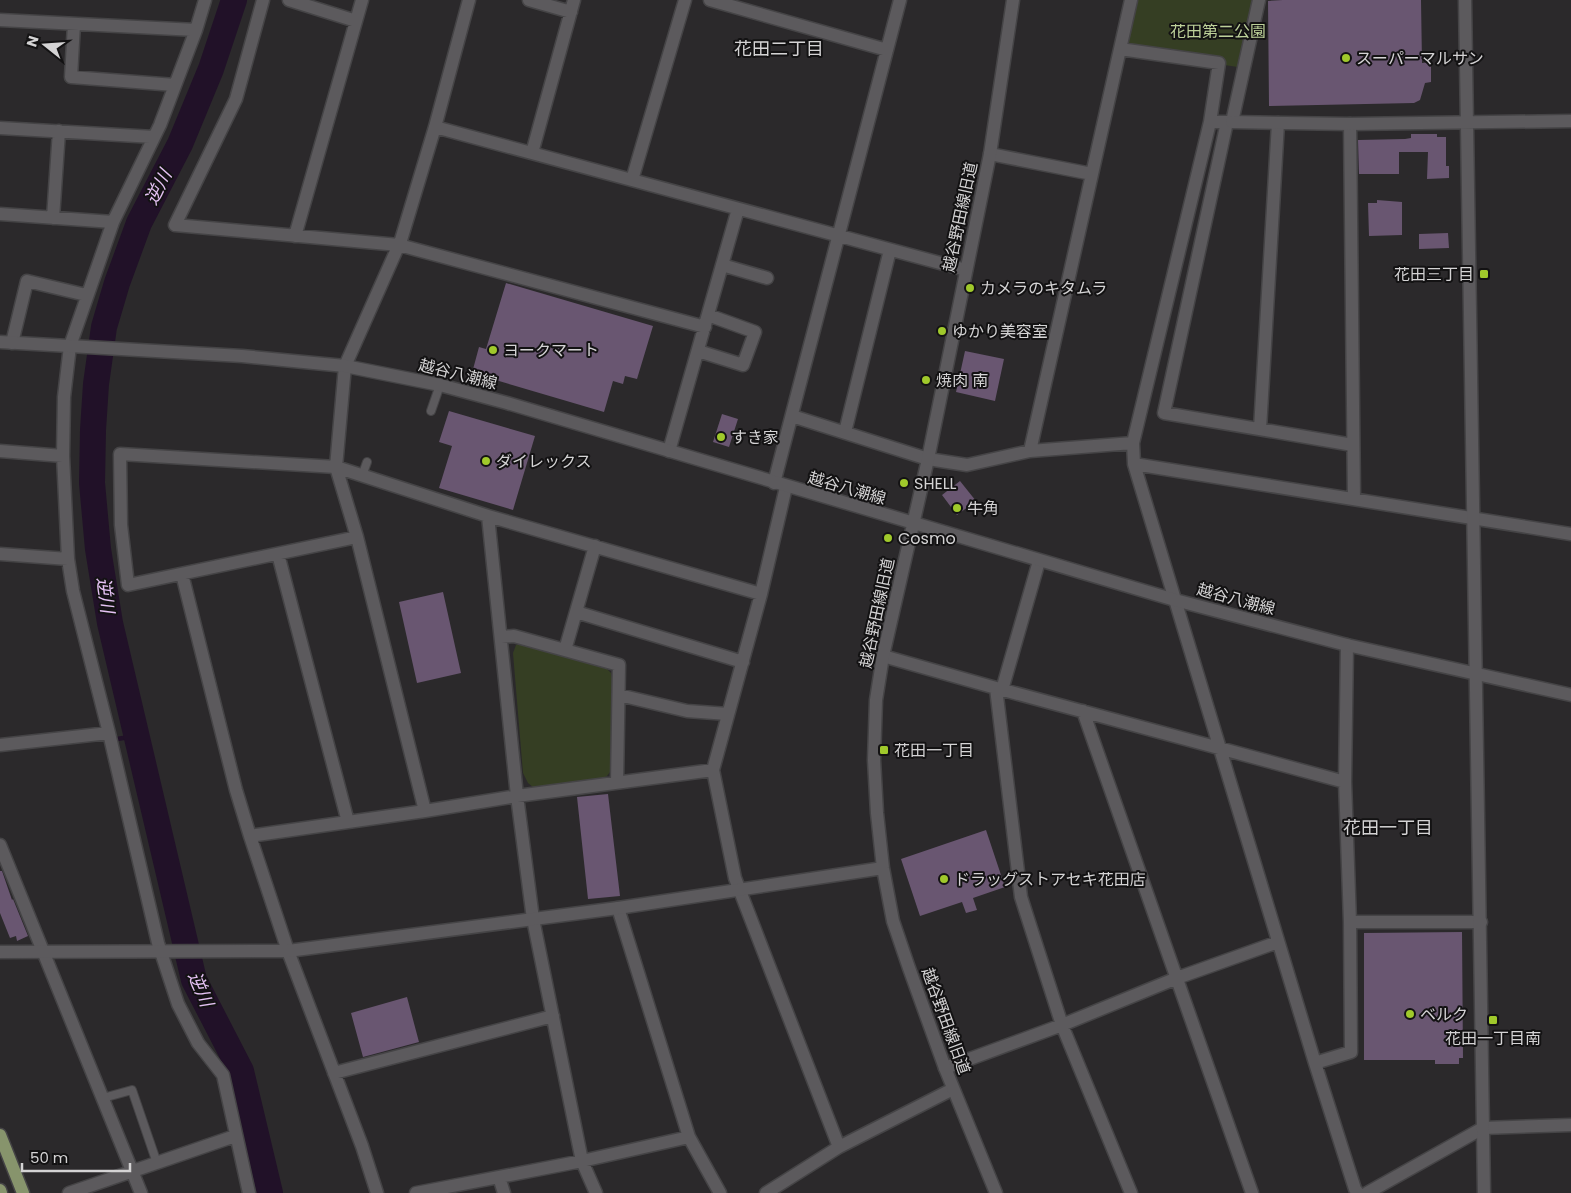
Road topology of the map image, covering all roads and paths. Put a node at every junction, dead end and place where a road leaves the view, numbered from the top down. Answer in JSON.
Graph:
{"nodes":[{"id":1,"x":205,"y":0,"type":"edge"},
{"id":2,"x":263,"y":0,"type":"edge"},
{"id":3,"x":289,"y":0,"type":"edge"},
{"id":4,"x":362,"y":0,"type":"edge"},
{"id":5,"x":469,"y":0,"type":"edge"},
{"id":6,"x":529,"y":0,"type":"edge"},
{"id":7,"x":685,"y":0,"type":"edge"},
{"id":8,"x":710,"y":0,"type":"edge"},
{"id":9,"x":900,"y":0,"type":"edge"},
{"id":10,"x":1013,"y":0,"type":"edge"},
{"id":11,"x":1131,"y":0,"type":"edge"},
{"id":12,"x":1259,"y":0,"type":"edge"},
{"id":13,"x":1465,"y":0,"type":"edge"},
{"id":14,"x":572,"y":6,"type":"edge"},
{"id":15,"x":0,"y":20,"type":"edge"},
{"id":16,"x":356,"y":21,"type":"junction"},
{"id":17,"x":74,"y":24,"type":"junction"},
{"id":18,"x":196,"y":30,"type":"junction"},
{"id":19,"x":1120,"y":49,"type":"junction"},
{"id":20,"x":887,"y":50,"type":"junction"},
{"id":21,"x":175,"y":85,"type":"junction"},
{"id":22,"x":1571,"y":121,"type":"edge"},
{"id":23,"x":1210,"y":122,"type":"junction"},
{"id":24,"x":1230,"y":122,"type":"junction"},
{"id":25,"x":1278,"y":123,"type":"junction"},
{"id":26,"x":1468,"y":123,"type":"junction"},
{"id":27,"x":1350,"y":124,"type":"junction"},
{"id":28,"x":434,"y":127,"type":"junction"},
{"id":29,"x":0,"y":128,"type":"edge"},
{"id":30,"x":59,"y":131,"type":"junction"},
{"id":31,"x":154,"y":137,"type":"junction"},
{"id":32,"x":532,"y":153,"type":"junction"},
{"id":33,"x":990,"y":154,"type":"junction"},
{"id":34,"x":1092,"y":174,"type":"junction"},
{"id":35,"x":632,"y":180,"type":"junction"},
{"id":36,"x":738,"y":209,"type":"junction"},
{"id":37,"x":0,"y":214,"type":"edge"},
{"id":38,"x":53,"y":218,"type":"junction"},
{"id":39,"x":113,"y":222,"type":"junction"},
{"id":40,"x":296,"y":236,"type":"junction"},
{"id":41,"x":839,"y":236,"type":"junction"},
{"id":42,"x":399,"y":245,"type":"junction"},
{"id":43,"x":890,"y":250,"type":"junction"},
{"id":44,"x":722,"y":265,"type":"junction"},
{"id":45,"x":966,"y":270,"type":"junction"},
{"id":46,"x":767,"y":278,"type":"dead end"},
{"id":47,"x":86,"y":295,"type":"junction"},
{"id":48,"x":706,"y":321,"type":"junction"},
{"id":49,"x":6,"y":342,"type":"edge"},
{"id":50,"x":74,"y":346,"type":"junction"},
{"id":51,"x":698,"y":351,"type":"junction"},
{"id":52,"x":345,"y":366,"type":"junction"},
{"id":53,"x":440,"y":385,"type":"junction"},
{"id":54,"x":432,"y":411,"type":"dead end"},
{"id":55,"x":792,"y":416,"type":"junction"},
{"id":56,"x":1260,"y":429,"type":"junction"},
{"id":57,"x":845,"y":432,"type":"junction"},
{"id":58,"x":1133,"y":443,"type":"junction"},
{"id":59,"x":1354,"y":445,"type":"junction"},
{"id":60,"x":0,"y":451,"type":"edge"},
{"id":61,"x":669,"y":451,"type":"junction"},
{"id":62,"x":1030,"y":451,"type":"junction"},
{"id":63,"x":63,"y":456,"type":"junction"},
{"id":64,"x":928,"y":459,"type":"junction"},
{"id":65,"x":367,"y":462,"type":"dead end"},
{"id":66,"x":1134,"y":464,"type":"junction"},
{"id":67,"x":336,"y":467,"type":"junction"},
{"id":68,"x":362,"y":476,"type":"junction"},
{"id":69,"x":780,"y":485,"type":"junction"},
{"id":70,"x":1354,"y":498,"type":"junction"},
{"id":71,"x":488,"y":516,"type":"junction"},
{"id":72,"x":1473,"y":518,"type":"junction"},
{"id":73,"x":912,"y":524,"type":"junction"},
{"id":74,"x":1571,"y":534,"type":"edge"},
{"id":75,"x":357,"y":537,"type":"junction"},
{"id":76,"x":595,"y":546,"type":"junction"},
{"id":77,"x":0,"y":554,"type":"edge"},
{"id":78,"x":278,"y":554,"type":"junction"},
{"id":79,"x":68,"y":559,"type":"junction"},
{"id":80,"x":1039,"y":561,"type":"junction"},
{"id":81,"x":182,"y":574,"type":"junction"},
{"id":82,"x":761,"y":594,"type":"junction"},
{"id":83,"x":1175,"y":600,"type":"junction"},
{"id":84,"x":576,"y":612,"type":"junction"},
{"id":85,"x":501,"y":637,"type":"junction"},
{"id":86,"x":1347,"y":644,"type":"junction"},
{"id":87,"x":565,"y":650,"type":"junction"},
{"id":88,"x":883,"y":656,"type":"junction"},
{"id":89,"x":742,"y":662,"type":"junction"},
{"id":90,"x":1476,"y":673,"type":"junction"},
{"id":91,"x":999,"y":689,"type":"junction"},
{"id":92,"x":619,"y":694,"type":"junction"},
{"id":93,"x":1571,"y":695,"type":"edge"},
{"id":94,"x":1083,"y":711,"type":"junction"},
{"id":95,"x":728,"y":714,"type":"junction"},
{"id":96,"x":109,"y":733,"type":"junction"},
{"id":97,"x":0,"y":745,"type":"edge"},
{"id":98,"x":1219,"y":747,"type":"junction"},
{"id":99,"x":713,"y":770,"type":"junction"},
{"id":100,"x":617,"y":782,"type":"junction"},
{"id":101,"x":1345,"y":782,"type":"junction"},
{"id":102,"x":517,"y":796,"type":"junction"},
{"id":103,"x":424,"y":811,"type":"junction"},
{"id":104,"x":348,"y":822,"type":"junction"},
{"id":105,"x":250,"y":836,"type":"junction"},
{"id":106,"x":0,"y":844,"type":"edge"},
{"id":107,"x":883,"y":868,"type":"junction"},
{"id":108,"x":739,"y":891,"type":"junction"},
{"id":109,"x":618,"y":908,"type":"junction"},
{"id":110,"x":533,"y":920,"type":"junction"},
{"id":111,"x":1350,"y":922,"type":"junction"},
{"id":112,"x":1480,"y":922,"type":"junction"},
{"id":113,"x":1278,"y":942,"type":"junction"},
{"id":114,"x":288,"y":951,"type":"junction"},
{"id":115,"x":0,"y":952,"type":"edge"},
{"id":116,"x":44,"y":952,"type":"junction"},
{"id":117,"x":167,"y":952,"type":"junction"},
{"id":118,"x":1177,"y":978,"type":"junction"},
{"id":119,"x":553,"y":1016,"type":"junction"},
{"id":120,"x":1062,"y":1025,"type":"junction"},
{"id":121,"x":1315,"y":1063,"type":"junction"},
{"id":122,"x":944,"y":1068,"type":"junction"},
{"id":123,"x":334,"y":1072,"type":"junction"},
{"id":124,"x":953,"y":1088,"type":"junction"},
{"id":125,"x":103,"y":1098,"type":"junction"},
{"id":126,"x":1571,"y":1125,"type":"edge"},
{"id":127,"x":1483,"y":1128,"type":"junction"},
{"id":128,"x":0,"y":1135,"type":"edge"},
{"id":129,"x":235,"y":1136,"type":"junction"},
{"id":130,"x":689,"y":1137,"type":"junction"},
{"id":131,"x":839,"y":1147,"type":"junction"},
{"id":132,"x":582,"y":1161,"type":"junction"},
{"id":133,"x":157,"y":1163,"type":"junction"},
{"id":134,"x":132,"y":1171,"type":"junction"},
{"id":135,"x":499,"y":1177,"type":"junction"},
{"id":136,"x":23,"y":1193,"type":"edge"},
{"id":137,"x":69,"y":1193,"type":"edge"},
{"id":138,"x":141,"y":1193,"type":"edge"},
{"id":139,"x":249,"y":1193,"type":"edge"},
{"id":140,"x":376,"y":1193,"type":"edge"},
{"id":141,"x":416,"y":1193,"type":"edge"},
{"id":142,"x":504,"y":1193,"type":"edge"},
{"id":143,"x":596,"y":1193,"type":"edge"},
{"id":144,"x":720,"y":1193,"type":"edge"},
{"id":145,"x":766,"y":1193,"type":"edge"},
{"id":146,"x":996,"y":1193,"type":"edge"},
{"id":147,"x":1131,"y":1193,"type":"edge"},
{"id":148,"x":1252,"y":1193,"type":"edge"},
{"id":149,"x":1358,"y":1193,"type":"edge"},
{"id":150,"x":1368,"y":1193,"type":"edge"},
{"id":151,"x":1484,"y":1193,"type":"edge"}],
"edges":[{"from":1,"to":18,"type":"street"},
{"from":2,"to":40,"type":"street"},
{"from":3,"to":16,"type":"street"},
{"from":4,"to":16,"type":"street"},
{"from":5,"to":28,"type":"street"},
{"from":6,"to":14,"type":"street"},
{"from":7,"to":35,"type":"street"},
{"from":8,"to":20,"type":"street"},
{"from":9,"to":20,"type":"street"},
{"from":10,"to":33,"type":"street","name":"越谷野田線旧道"},
{"from":11,"to":19,"type":"street"},
{"from":12,"to":24,"type":"street"},
{"from":13,"to":26,"type":"street"},
{"from":14,"to":32,"type":"street"},
{"from":15,"to":17,"type":"street"},
{"from":16,"to":40,"type":"street"},
{"from":17,"to":18,"type":"street"},
{"from":17,"to":21,"type":"street"},
{"from":18,"to":21,"type":"street"},
{"from":19,"to":23,"type":"street"},
{"from":19,"to":34,"type":"street"},
{"from":20,"to":41,"type":"street"},
{"from":21,"to":31,"type":"street"},
{"from":22,"to":26,"type":"street"},
{"from":23,"to":24,"type":"street"},
{"from":23,"to":58,"type":"street"},
{"from":24,"to":25,"type":"street"},
{"from":24,"to":56,"type":"street"},
{"from":25,"to":27,"type":"street"},
{"from":25,"to":56,"type":"street"},
{"from":26,"to":27,"type":"street"},
{"from":26,"to":72,"type":"street"},
{"from":27,"to":59,"type":"street"},
{"from":28,"to":32,"type":"street"},
{"from":28,"to":42,"type":"street"},
{"from":29,"to":30,"type":"street"},
{"from":30,"to":31,"type":"street"},
{"from":30,"to":38,"type":"street"},
{"from":31,"to":39,"type":"street"},
{"from":32,"to":35,"type":"street"},
{"from":33,"to":34,"type":"street"},
{"from":33,"to":45,"type":"street","name":"越谷野田線旧道"},
{"from":34,"to":62,"type":"street"},
{"from":35,"to":36,"type":"street"},
{"from":36,"to":41,"type":"street"},
{"from":36,"to":44,"type":"street"},
{"from":37,"to":38,"type":"street"},
{"from":38,"to":39,"type":"street"},
{"from":39,"to":47,"type":"street"},
{"from":40,"to":42,"type":"street"},
{"from":41,"to":43,"type":"street"},
{"from":41,"to":55,"type":"street"},
{"from":42,"to":48,"type":"street"},
{"from":42,"to":52,"type":"street"},
{"from":43,"to":45,"type":"street"},
{"from":43,"to":57,"type":"street"},
{"from":44,"to":46,"type":"street"},
{"from":44,"to":48,"type":"street"},
{"from":45,"to":64,"type":"street","name":"越谷野田線旧道"},
{"from":47,"to":49,"type":"street"},
{"from":47,"to":50,"type":"street"},
{"from":48,"to":51,"type":"street"},
{"from":48,"to":51,"type":"street"},
{"from":49,"to":50,"type":"street"},
{"from":50,"to":52,"type":"street","name":"越谷八潮線"},
{"from":50,"to":63,"type":"street"},
{"from":51,"to":61,"type":"street"},
{"from":52,"to":53,"type":"street","name":"越谷八潮線"},
{"from":52,"to":67,"type":"street"},
{"from":53,"to":54,"type":"lane"},
{"from":53,"to":61,"type":"street","name":"越谷八潮線"},
{"from":55,"to":57,"type":"street"},
{"from":55,"to":69,"type":"street"},
{"from":56,"to":59,"type":"street"},
{"from":57,"to":64,"type":"street"},
{"from":58,"to":62,"type":"street"},
{"from":58,"to":66,"type":"street"},
{"from":59,"to":70,"type":"street"},
{"from":60,"to":63,"type":"street"},
{"from":61,"to":69,"type":"street","name":"越谷八潮線"},
{"from":62,"to":64,"type":"street"},
{"from":63,"to":79,"type":"street"},
{"from":64,"to":73,"type":"street","name":"越谷野田線旧道"},
{"from":65,"to":68,"type":"lane"},
{"from":66,"to":70,"type":"street"},
{"from":66,"to":83,"type":"street"},
{"from":67,"to":68,"type":"street"},
{"from":67,"to":75,"type":"street"},
{"from":67,"to":81,"type":"street"},
{"from":68,"to":71,"type":"street"},
{"from":69,"to":73,"type":"street","name":"越谷八潮線"},
{"from":69,"to":82,"type":"street"},
{"from":70,"to":72,"type":"street"},
{"from":71,"to":76,"type":"street"},
{"from":71,"to":85,"type":"street"},
{"from":72,"to":74,"type":"street"},
{"from":72,"to":90,"type":"street"},
{"from":73,"to":80,"type":"street","name":"越谷八潮線"},
{"from":73,"to":88,"type":"street","name":"越谷野田線旧道"},
{"from":75,"to":78,"type":"street"},
{"from":75,"to":103,"type":"street"},
{"from":76,"to":82,"type":"street"},
{"from":76,"to":84,"type":"street"},
{"from":77,"to":79,"type":"street"},
{"from":78,"to":81,"type":"street"},
{"from":78,"to":104,"type":"street"},
{"from":79,"to":96,"type":"street"},
{"from":80,"to":83,"type":"street","name":"越谷八潮線"},
{"from":80,"to":91,"type":"street"},
{"from":81,"to":105,"type":"street"},
{"from":82,"to":89,"type":"street"},
{"from":83,"to":86,"type":"street","name":"越谷八潮線"},
{"from":83,"to":98,"type":"street"},
{"from":84,"to":87,"type":"street"},
{"from":84,"to":89,"type":"street"},
{"from":85,"to":87,"type":"street"},
{"from":85,"to":102,"type":"street"},
{"from":86,"to":90,"type":"street","name":"越谷八潮線"},
{"from":86,"to":101,"type":"street"},
{"from":87,"to":92,"type":"street"},
{"from":88,"to":91,"type":"street"},
{"from":88,"to":107,"type":"street","name":"越谷野田線旧道"},
{"from":89,"to":95,"type":"street"},
{"from":90,"to":93,"type":"street","name":"越谷八潮線"},
{"from":90,"to":112,"type":"street"},
{"from":91,"to":94,"type":"street"},
{"from":91,"to":120,"type":"street"},
{"from":92,"to":95,"type":"street"},
{"from":92,"to":100,"type":"street"},
{"from":94,"to":98,"type":"street"},
{"from":94,"to":118,"type":"street"},
{"from":95,"to":99,"type":"street"},
{"from":96,"to":97,"type":"street"},
{"from":96,"to":117,"type":"street"},
{"from":98,"to":101,"type":"street"},
{"from":98,"to":113,"type":"street"},
{"from":99,"to":100,"type":"street"},
{"from":99,"to":108,"type":"street"},
{"from":100,"to":102,"type":"street"},
{"from":101,"to":111,"type":"street"},
{"from":102,"to":103,"type":"street"},
{"from":102,"to":110,"type":"street"},
{"from":103,"to":104,"type":"street"},
{"from":104,"to":105,"type":"street"},
{"from":105,"to":114,"type":"street"},
{"from":106,"to":116,"type":"street"},
{"from":107,"to":108,"type":"street"},
{"from":107,"to":122,"type":"street","name":"越谷野田線旧道"},
{"from":108,"to":109,"type":"street"},
{"from":108,"to":131,"type":"street"},
{"from":109,"to":110,"type":"street"},
{"from":109,"to":130,"type":"street"},
{"from":110,"to":114,"type":"street"},
{"from":110,"to":119,"type":"street"},
{"from":111,"to":112,"type":"street"},
{"from":111,"to":121,"type":"street"},
{"from":112,"to":127,"type":"street"},
{"from":113,"to":118,"type":"street"},
{"from":113,"to":121,"type":"street"},
{"from":114,"to":117,"type":"street"},
{"from":114,"to":123,"type":"street"},
{"from":115,"to":116,"type":"street"},
{"from":116,"to":117,"type":"street"},
{"from":116,"to":125,"type":"street"},
{"from":117,"to":129,"type":"street"},
{"from":118,"to":120,"type":"street"},
{"from":118,"to":148,"type":"street"},
{"from":119,"to":123,"type":"street"},
{"from":119,"to":132,"type":"street"},
{"from":120,"to":122,"type":"street"},
{"from":120,"to":147,"type":"street"},
{"from":121,"to":149,"type":"street"},
{"from":122,"to":124,"type":"street","name":"越谷野田線旧道"},
{"from":123,"to":140,"type":"street"},
{"from":124,"to":131,"type":"street"},
{"from":124,"to":146,"type":"street","name":"越谷野田線旧道"},
{"from":125,"to":133,"type":"lane"},
{"from":125,"to":134,"type":"street"},
{"from":126,"to":127,"type":"street"},
{"from":127,"to":150,"type":"street"},
{"from":127,"to":151,"type":"street"},
{"from":128,"to":136,"type":"main road"},
{"from":129,"to":133,"type":"street"},
{"from":129,"to":139,"type":"street"},
{"from":130,"to":132,"type":"street"},
{"from":130,"to":144,"type":"street"},
{"from":131,"to":145,"type":"street"},
{"from":132,"to":135,"type":"street"},
{"from":132,"to":143,"type":"street"},
{"from":133,"to":134,"type":"street"},
{"from":134,"to":137,"type":"street"},
{"from":134,"to":138,"type":"street"},
{"from":135,"to":141,"type":"street"},
{"from":135,"to":142,"type":"street"}]}
